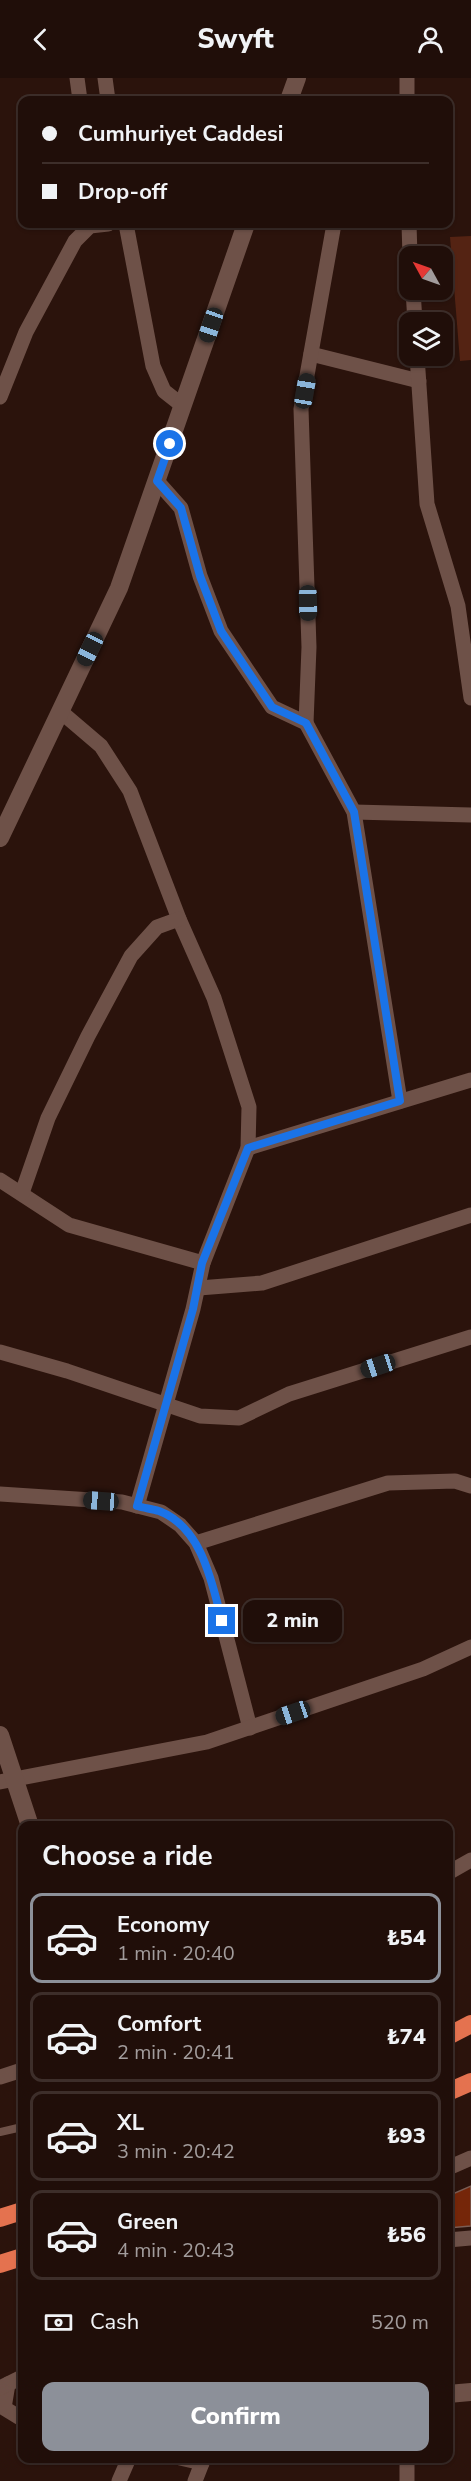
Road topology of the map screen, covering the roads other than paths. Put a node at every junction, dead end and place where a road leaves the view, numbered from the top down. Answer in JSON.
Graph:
{"nodes":[{"id":1,"x":77,"y":78,"type":"edge"},
{"id":2,"x":105,"y":78,"type":"edge"},
{"id":3,"x":297,"y":78,"type":"edge"},
{"id":4,"x":407,"y":78,"type":"edge"},
{"id":5,"x":79,"y":96,"type":"edge"},
{"id":6,"x":107,"y":96,"type":"edge"},
{"id":7,"x":290,"y":96,"type":"edge"},
{"id":8,"x":407,"y":96,"type":"edge"},
{"id":9,"x":87,"y":228,"type":"edge"},
{"id":10,"x":127,"y":228,"type":"edge"},
{"id":11,"x":245,"y":228,"type":"edge"},
{"id":12,"x":333,"y":228,"type":"edge"},
{"id":13,"x":409,"y":228,"type":"edge"},
{"id":14,"x":410,"y":246,"type":"edge"},
{"id":15,"x":311,"y":354,"type":"junction"},
{"id":16,"x":418,"y":366,"type":"edge"},
{"id":17,"x":419,"y":381,"type":"junction"},
{"id":18,"x":0,"y":397,"type":"edge"},
{"id":19,"x":183,"y":406,"type":"junction"},
{"id":20,"x":157,"y":481,"type":"junction"},
{"id":21,"x":464,"y":605,"type":"edge"},
{"id":22,"x":471,"y":698,"type":"edge"},
{"id":23,"x":60,"y":711,"type":"junction"},
{"id":24,"x":306,"y":723,"type":"junction"},
{"id":25,"x":354,"y":812,"type":"junction"},
{"id":26,"x":471,"y":814,"type":"edge"},
{"id":27,"x":1,"y":835,"type":"edge"},
{"id":28,"x":179,"y":919,"type":"junction"},
{"id":29,"x":471,"y":1080,"type":"edge"},
{"id":30,"x":400,"y":1101,"type":"junction"},
{"id":31,"x":248,"y":1148,"type":"junction"},
{"id":32,"x":0,"y":1180,"type":"edge"},
{"id":33,"x":22,"y":1193,"type":"junction"},
{"id":34,"x":471,"y":1215,"type":"edge"},
{"id":35,"x":202,"y":1263,"type":"junction"},
{"id":36,"x":199,"y":1288,"type":"junction"},
{"id":37,"x":471,"y":1337,"type":"edge"},
{"id":38,"x":0,"y":1352,"type":"edge"},
{"id":39,"x":166,"y":1403,"type":"junction"},
{"id":40,"x":471,"y":1486,"type":"edge"},
{"id":41,"x":0,"y":1494,"type":"edge"},
{"id":42,"x":137,"y":1506,"type":"junction"},
{"id":43,"x":196,"y":1543,"type":"junction"},
{"id":44,"x":471,"y":1647,"type":"edge"},
{"id":45,"x":250,"y":1728,"type":"junction"},
{"id":46,"x":0,"y":1735,"type":"edge"},
{"id":47,"x":8,"y":1781,"type":"edge"},
{"id":48,"x":28,"y":1821,"type":"edge"},
{"id":49,"x":471,"y":1860,"type":"edge"},
{"id":50,"x":453,"y":1870,"type":"edge"},
{"id":51,"x":471,"y":2024,"type":"edge"},
{"id":52,"x":453,"y":2033,"type":"edge"},
{"id":53,"x":18,"y":2071,"type":"edge"},
{"id":54,"x":0,"y":2077,"type":"edge"},
{"id":55,"x":471,"y":2082,"type":"edge"},
{"id":56,"x":453,"y":2090,"type":"edge"},
{"id":57,"x":18,"y":2128,"type":"edge"},
{"id":58,"x":0,"y":2132,"type":"edge"},
{"id":59,"x":471,"y":2158,"type":"edge"},
{"id":60,"x":453,"y":2167,"type":"edge"},
{"id":61,"x":18,"y":2212,"type":"edge"},
{"id":62,"x":0,"y":2218,"type":"edge"},
{"id":63,"x":471,"y":2238,"type":"edge"},
{"id":64,"x":453,"y":2240,"type":"edge"},
{"id":65,"x":18,"y":2258,"type":"edge"},
{"id":66,"x":0,"y":2264,"type":"edge"},
{"id":67,"x":18,"y":2379,"type":"edge"},
{"id":68,"x":4,"y":2386,"type":"edge"},
{"id":69,"x":471,"y":2392,"type":"edge"},
{"id":70,"x":453,"y":2394,"type":"edge"},
{"id":71,"x":18,"y":2417,"type":"edge"},
{"id":72,"x":127,"y":2463,"type":"edge"},
{"id":73,"x":202,"y":2463,"type":"edge"},
{"id":74,"x":406,"y":2463,"type":"edge"},
{"id":75,"x":119,"y":2481,"type":"edge"},
{"id":76,"x":195,"y":2481,"type":"edge"},
{"id":77,"x":407,"y":2481,"type":"edge"}],
"edges":[{"from":1,"to":5,"type":"street"},
{"from":2,"to":6,"type":"street"},
{"from":3,"to":7,"type":"street"},
{"from":4,"to":8,"type":"street"},
{"from":9,"to":18,"type":"street"},
{"from":10,"to":19,"type":"street"},
{"from":11,"to":19,"type":"street"},
{"from":12,"to":15,"type":"street"},
{"from":13,"to":14,"type":"street"},
{"from":15,"to":17,"type":"street"},
{"from":15,"to":24,"type":"street"},
{"from":16,"to":17,"type":"street"},
{"from":17,"to":21,"type":"street"},
{"from":19,"to":20,"type":"street"},
{"from":20,"to":23,"type":"street"},
{"from":20,"to":24,"type":"street"},
{"from":21,"to":22,"type":"street"},
{"from":23,"to":27,"type":"street"},
{"from":23,"to":28,"type":"street"},
{"from":24,"to":25,"type":"street"},
{"from":25,"to":26,"type":"street"},
{"from":25,"to":30,"type":"street"},
{"from":28,"to":31,"type":"street"},
{"from":28,"to":33,"type":"street"},
{"from":29,"to":30,"type":"street"},
{"from":30,"to":31,"type":"street"},
{"from":31,"to":35,"type":"street"},
{"from":32,"to":33,"type":"street"},
{"from":33,"to":35,"type":"street"},
{"from":34,"to":36,"type":"street"},
{"from":35,"to":36,"type":"street"},
{"from":36,"to":39,"type":"street"},
{"from":37,"to":39,"type":"street"},
{"from":38,"to":39,"type":"street"},
{"from":39,"to":42,"type":"street"},
{"from":40,"to":43,"type":"street"},
{"from":41,"to":42,"type":"street"},
{"from":42,"to":43,"type":"street"},
{"from":43,"to":45,"type":"street"},
{"from":44,"to":45,"type":"street"},
{"from":45,"to":47,"type":"street"},
{"from":46,"to":47,"type":"street"},
{"from":47,"to":48,"type":"street"},
{"from":49,"to":50,"type":"street"},
{"from":51,"to":52,"type":"highway"},
{"from":53,"to":54,"type":"street"},
{"from":55,"to":56,"type":"highway"},
{"from":57,"to":58,"type":"lane"},
{"from":59,"to":60,"type":"street"},
{"from":61,"to":62,"type":"highway"},
{"from":63,"to":64,"type":"street"},
{"from":65,"to":66,"type":"highway"},
{"from":67,"to":68,"type":"street"},
{"from":68,"to":71,"type":"street"},
{"from":69,"to":70,"type":"street"},
{"from":72,"to":75,"type":"street"},
{"from":73,"to":76,"type":"street"},
{"from":74,"to":77,"type":"street"}]}
